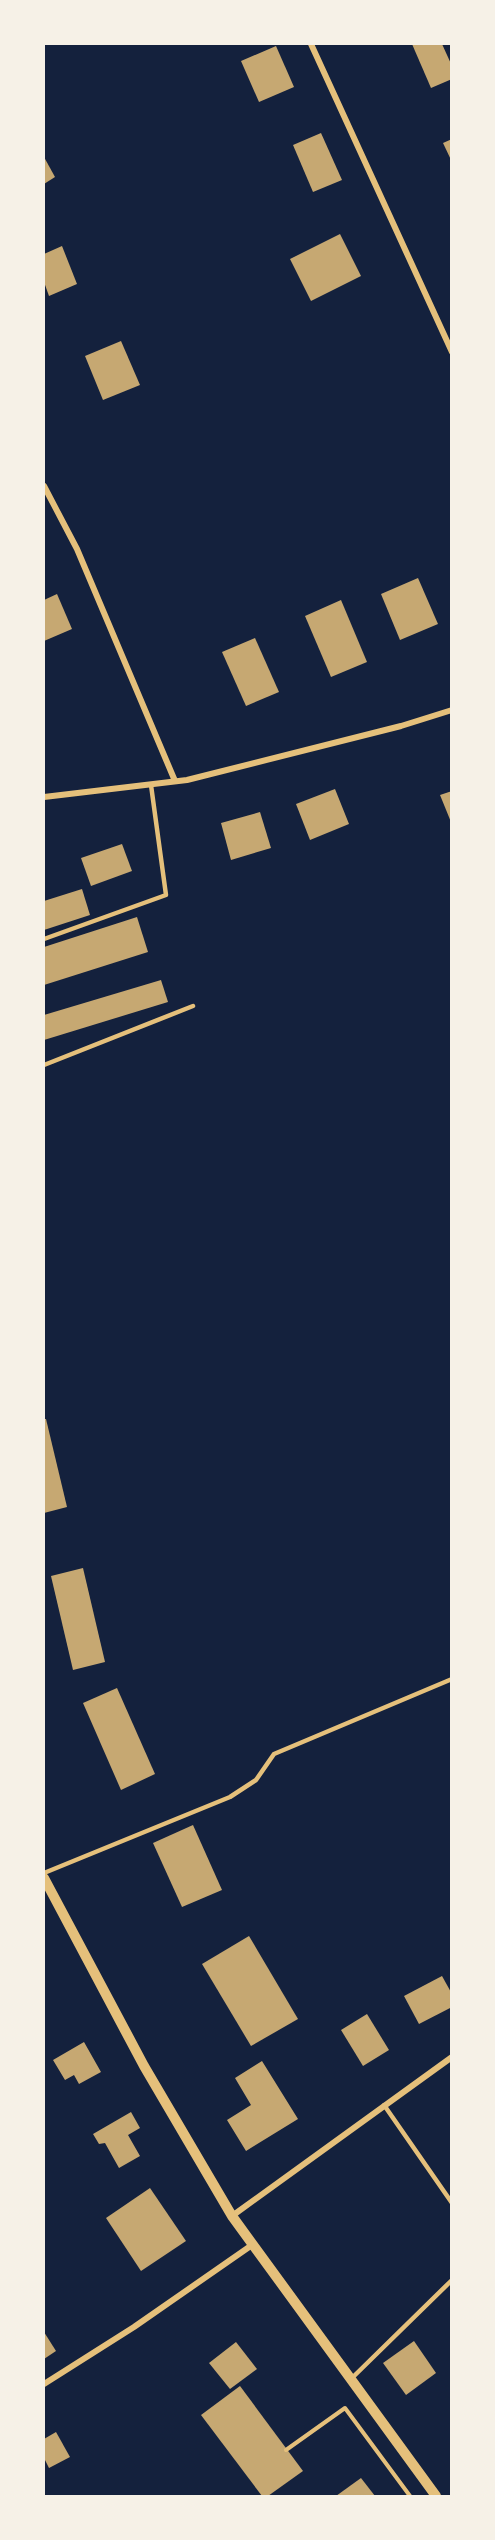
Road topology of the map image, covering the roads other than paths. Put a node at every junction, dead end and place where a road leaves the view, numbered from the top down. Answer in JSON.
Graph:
{"nodes":[{"id":1,"x":311,"y":44,"type":"edge"},
{"id":2,"x":452,"y":352,"type":"edge"},
{"id":3,"x":44,"y":486,"type":"edge"},
{"id":4,"x":452,"y":710,"type":"edge"},
{"id":5,"x":175,"y":781,"type":"junction"},
{"id":6,"x":151,"y":785,"type":"junction"},
{"id":7,"x":44,"y":797,"type":"edge"},
{"id":8,"x":44,"y":939,"type":"edge"},
{"id":9,"x":193,"y":1006,"type":"dead end"},
{"id":10,"x":44,"y":1065,"type":"edge"},
{"id":11,"x":452,"y":1679,"type":"edge"},
{"id":12,"x":44,"y":1876,"type":"edge"},
{"id":13,"x":452,"y":2057,"type":"edge"},
{"id":14,"x":384,"y":2105,"type":"junction"},
{"id":15,"x":452,"y":2203,"type":"edge"},
{"id":16,"x":232,"y":2216,"type":"junction"},
{"id":17,"x":252,"y":2245,"type":"junction"},
{"id":18,"x":452,"y":2280,"type":"edge"},
{"id":19,"x":350,"y":2380,"type":"junction"},
{"id":20,"x":44,"y":2384,"type":"edge"},
{"id":21,"x":436,"y":2496,"type":"edge"}],
"edges":[{"from":1,"to":2,"type":"street"},
{"from":3,"to":5,"type":"street"},
{"from":4,"to":5,"type":"street"},
{"from":5,"to":6,"type":"street"},
{"from":6,"to":7,"type":"street"},
{"from":6,"to":8,"type":"lane"},
{"from":9,"to":10,"type":"lane"},
{"from":11,"to":12,"type":"lane"},
{"from":12,"to":16,"type":"street"},
{"from":13,"to":14,"type":"street"},
{"from":14,"to":15,"type":"lane"},
{"from":14,"to":16,"type":"street"},
{"from":16,"to":17,"type":"street"},
{"from":17,"to":19,"type":"street"},
{"from":17,"to":20,"type":"street"},
{"from":18,"to":19,"type":"lane"},
{"from":19,"to":21,"type":"street"}]}
